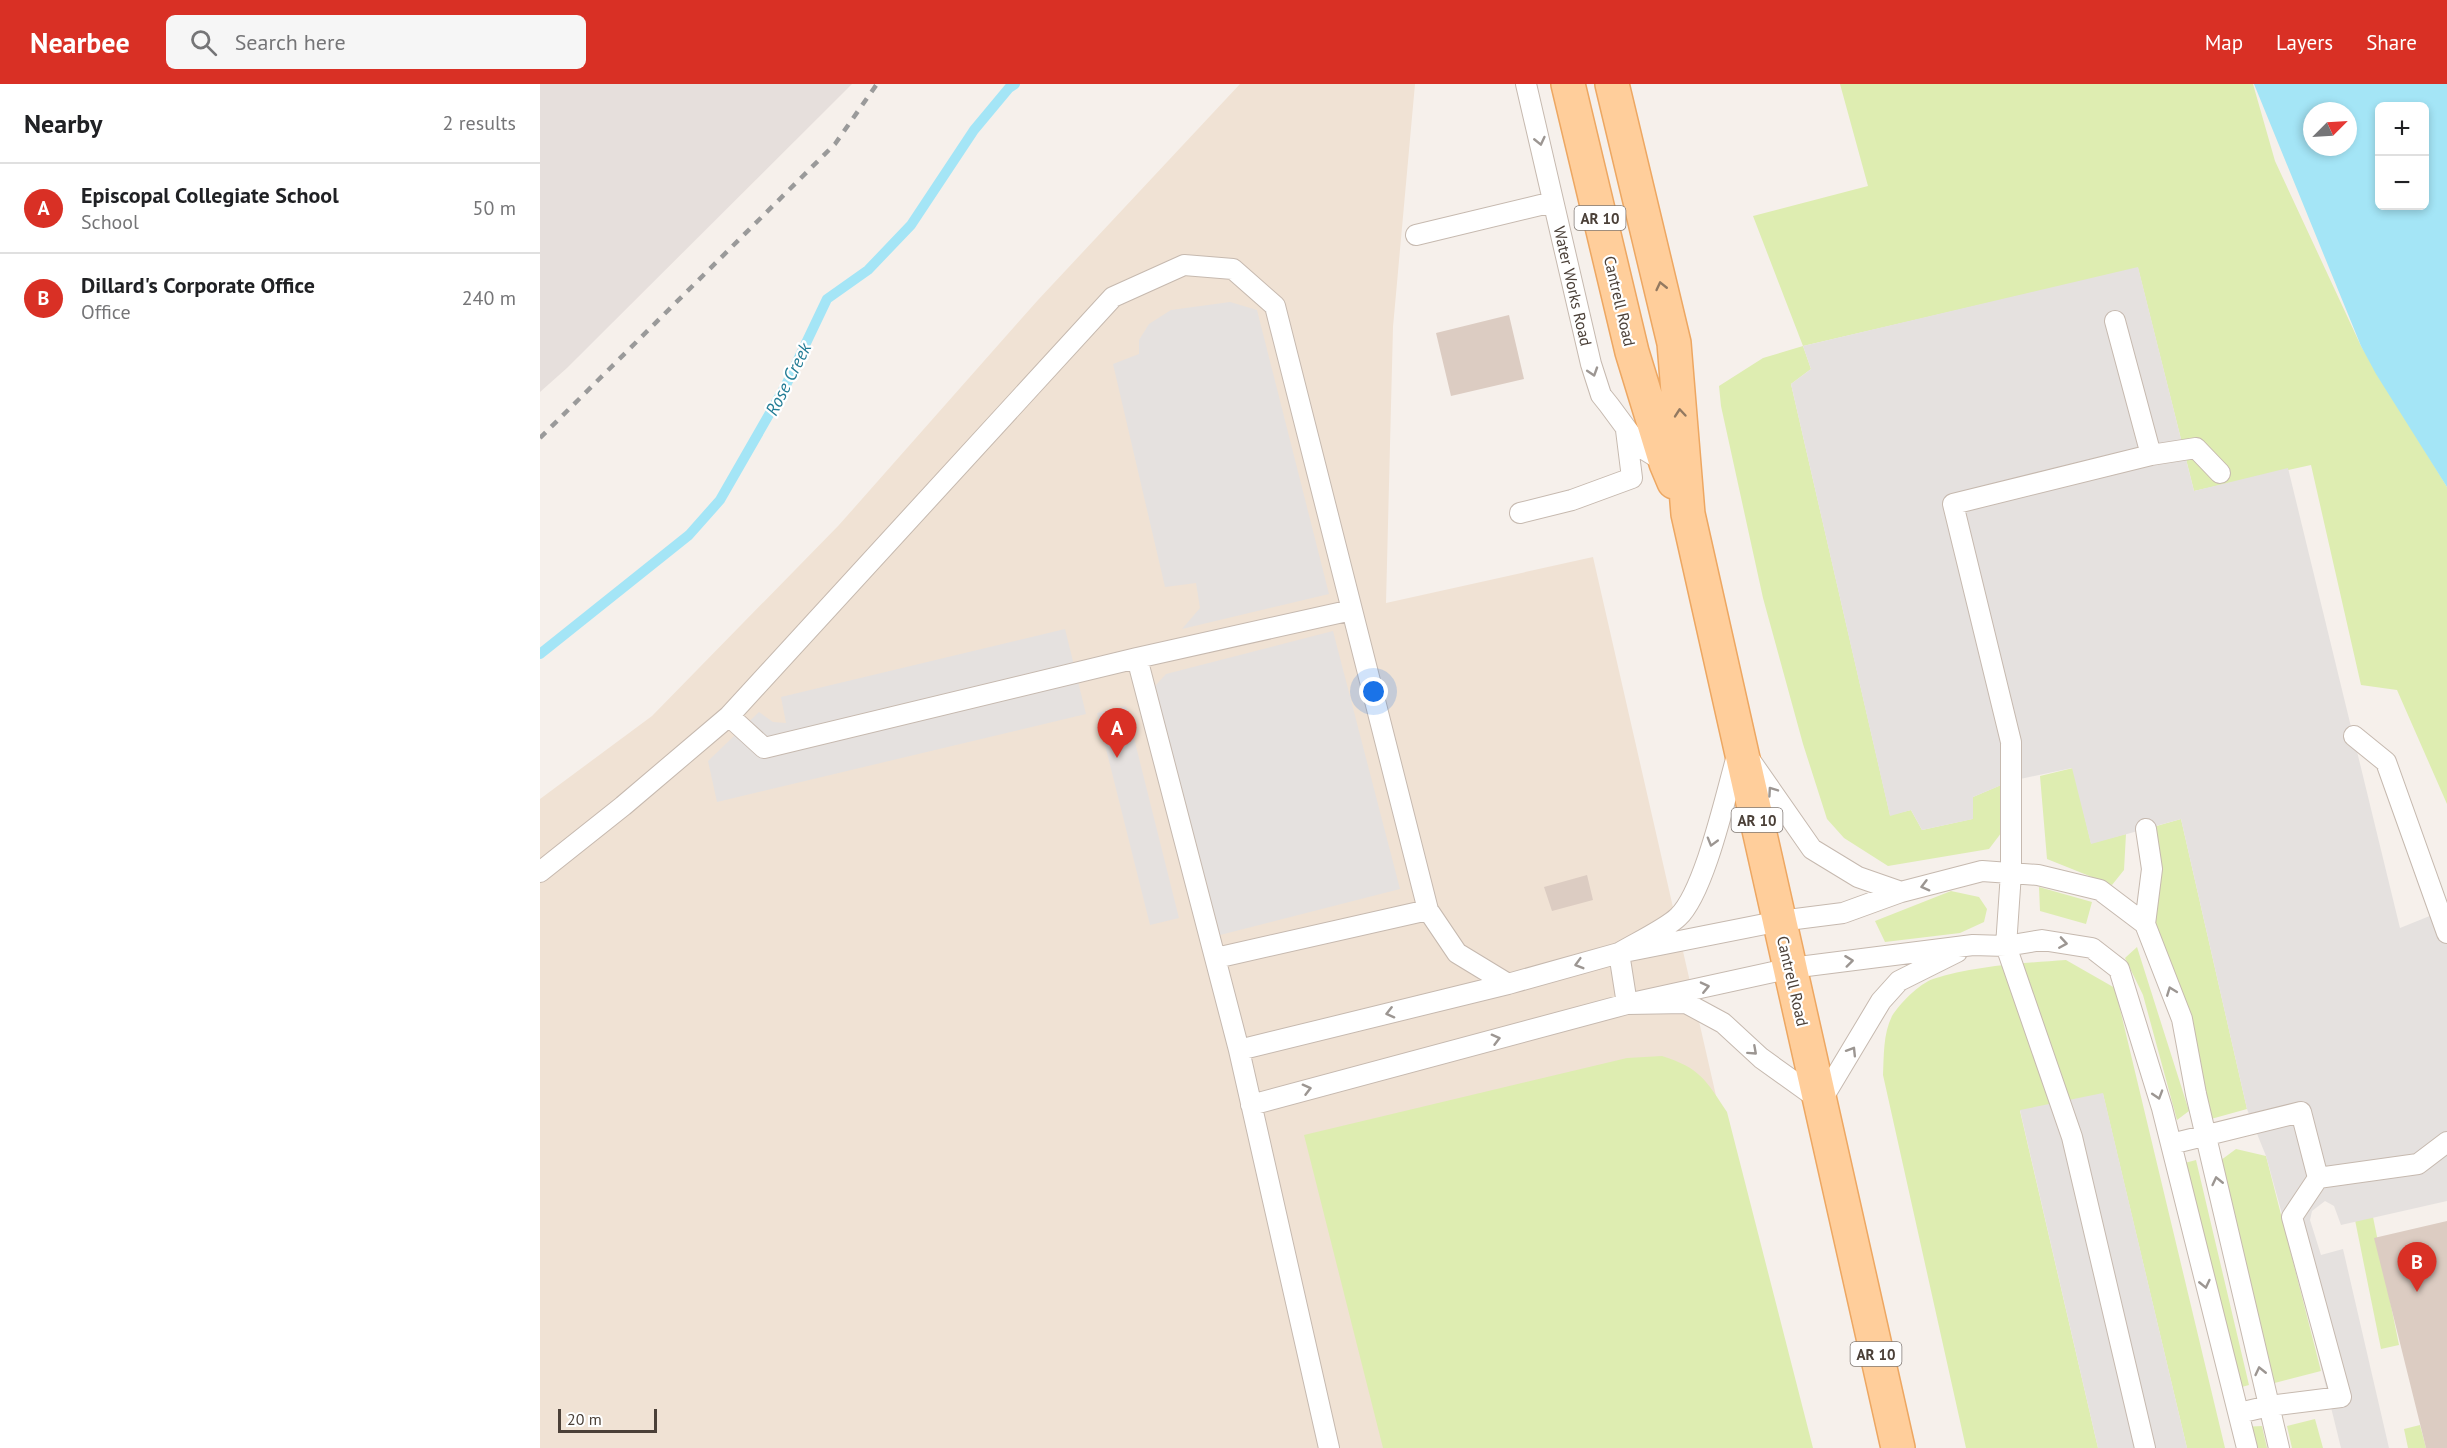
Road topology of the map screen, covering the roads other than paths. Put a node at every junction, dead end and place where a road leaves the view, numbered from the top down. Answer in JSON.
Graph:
{"nodes":[{"id":1,"x":1526,"y":84,"type":"edge"},
{"id":2,"x":1568,"y":84,"type":"edge"},
{"id":3,"x":1612,"y":84,"type":"edge"},
{"id":4,"x":1553,"y":202,"type":"junction"},
{"id":5,"x":1416,"y":235,"type":"dead end"},
{"id":6,"x":2115,"y":321,"type":"dead end"},
{"id":7,"x":1626,"y":428,"type":"junction"},
{"id":8,"x":2151,"y":455,"type":"junction"},
{"id":9,"x":1666,"y":463,"type":"junction"},
{"id":10,"x":2220,"y":473,"type":"dead end"},
{"id":11,"x":1521,"y":513,"type":"dead end"},
{"id":12,"x":1688,"y":513,"type":"junction"},
{"id":13,"x":1352,"y":610,"type":"junction"},
{"id":14,"x":1137,"y":658,"type":"junction"},
{"id":15,"x":729,"y":716,"type":"junction"},
{"id":16,"x":2354,"y":736,"type":"dead end"},
{"id":17,"x":1739,"y":745,"type":"junction"},
{"id":18,"x":2146,"y":829,"type":"dead end"},
{"id":19,"x":540,"y":872,"type":"edge"},
{"id":20,"x":2011,"y":873,"type":"junction"},
{"id":21,"x":1901,"y":892,"type":"junction"},
{"id":22,"x":1428,"y":910,"type":"junction"},
{"id":23,"x":1780,"y":921,"type":"junction"},
{"id":24,"x":2145,"y":924,"type":"junction"},
{"id":25,"x":2447,"y":933,"type":"edge"},
{"id":26,"x":1973,"y":945,"type":"junction"},
{"id":27,"x":2006,"y":946,"type":"junction"},
{"id":28,"x":1619,"y":953,"type":"junction"},
{"id":29,"x":1216,"y":958,"type":"junction"},
{"id":30,"x":1791,"y":968,"type":"junction"},
{"id":31,"x":1508,"y":984,"type":"junction"},
{"id":32,"x":1627,"y":1004,"type":"junction"},
{"id":33,"x":1239,"y":1050,"type":"junction"},
{"id":34,"x":1821,"y":1101,"type":"junction"},
{"id":35,"x":1251,"y":1105,"type":"junction"},
{"id":36,"x":2206,"y":1134,"type":"junction"},
{"id":37,"x":2447,"y":1142,"type":"edge"},
{"id":38,"x":2170,"y":1144,"type":"junction"},
{"id":39,"x":2318,"y":1178,"type":"junction"},
{"id":40,"x":2269,"y":1406,"type":"junction"},
{"id":41,"x":2239,"y":1413,"type":"junction"},
{"id":42,"x":1329,"y":1448,"type":"edge"},
{"id":43,"x":1898,"y":1448,"type":"edge"},
{"id":44,"x":2145,"y":1448,"type":"edge"},
{"id":45,"x":2247,"y":1448,"type":"edge"},
{"id":46,"x":2279,"y":1448,"type":"edge"}],
"edges":[{"from":1,"to":4,"type":"lane","name":"Water Works Road","one_way":true},
{"from":2,"to":9,"type":"main road","name":"Cantrell Road","number":"AR 10"},
{"from":12,"to":3,"type":"main road","name":"Cantrell Road","number":"AR 10","one_way":true},
{"from":4,"to":5,"type":"lane"},
{"from":4,"to":7,"type":"lane","name":"Water Works Road","one_way":true},
{"from":6,"to":8,"type":"lane"},
{"from":7,"to":9,"type":"lane","name":"Water Works Road"},
{"from":7,"to":11,"type":"lane"},
{"from":8,"to":10,"type":"lane"},
{"from":8,"to":20,"type":"lane"},
{"from":9,"to":12,"type":"main road","name":"Cantrell Road","number":"AR 10"},
{"from":12,"to":17,"type":"main road","name":"Cantrell Road","number":"AR 10"},
{"from":13,"to":14,"type":"lane"},
{"from":13,"to":15,"type":"lane"},
{"from":13,"to":22,"type":"lane"},
{"from":14,"to":15,"type":"lane"},
{"from":14,"to":29,"type":"lane"},
{"from":15,"to":19,"type":"lane"},
{"from":16,"to":25,"type":"lane"},
{"from":21,"to":17,"type":"lane","one_way":true},
{"from":17,"to":23,"type":"main road","name":"Cantrell Road","number":"AR 10"},
{"from":17,"to":28,"type":"lane","one_way":true},
{"from":18,"to":24,"type":"lane"},
{"from":20,"to":21,"type":"lane","one_way":true},
{"from":20,"to":24,"type":"lane"},
{"from":20,"to":27,"type":"lane"},
{"from":21,"to":23,"type":"lane"},
{"from":22,"to":29,"type":"lane"},
{"from":22,"to":31,"type":"lane"},
{"from":23,"to":28,"type":"lane"},
{"from":23,"to":30,"type":"main road","name":"Cantrell Road","number":"AR 10"},
{"from":36,"to":24,"type":"lane","one_way":true},
{"from":26,"to":27,"type":"lane"},
{"from":30,"to":26,"type":"lane","one_way":true},
{"from":34,"to":26,"type":"lane","one_way":true},
{"from":27,"to":38,"type":"lane","one_way":true},
{"from":27,"to":44,"type":"lane"},
{"from":28,"to":31,"type":"lane","one_way":true},
{"from":28,"to":32,"type":"lane"},
{"from":29,"to":33,"type":"lane"},
{"from":32,"to":30,"type":"lane","one_way":true},
{"from":30,"to":34,"type":"main road","name":"Cantrell Road","number":"AR 10"},
{"from":31,"to":33,"type":"lane","one_way":true},
{"from":32,"to":34,"type":"lane","one_way":true},
{"from":35,"to":32,"type":"lane","one_way":true},
{"from":33,"to":35,"type":"lane"},
{"from":34,"to":43,"type":"main road","name":"Cantrell Road","number":"AR 10"},
{"from":35,"to":42,"type":"lane"},
{"from":36,"to":38,"type":"lane"},
{"from":36,"to":39,"type":"lane"},
{"from":40,"to":36,"type":"lane","one_way":true},
{"from":37,"to":39,"type":"lane"},
{"from":38,"to":41,"type":"lane","one_way":true},
{"from":39,"to":40,"type":"lane"},
{"from":40,"to":41,"type":"lane"},
{"from":40,"to":46,"type":"lane"},
{"from":41,"to":45,"type":"lane"}]}
